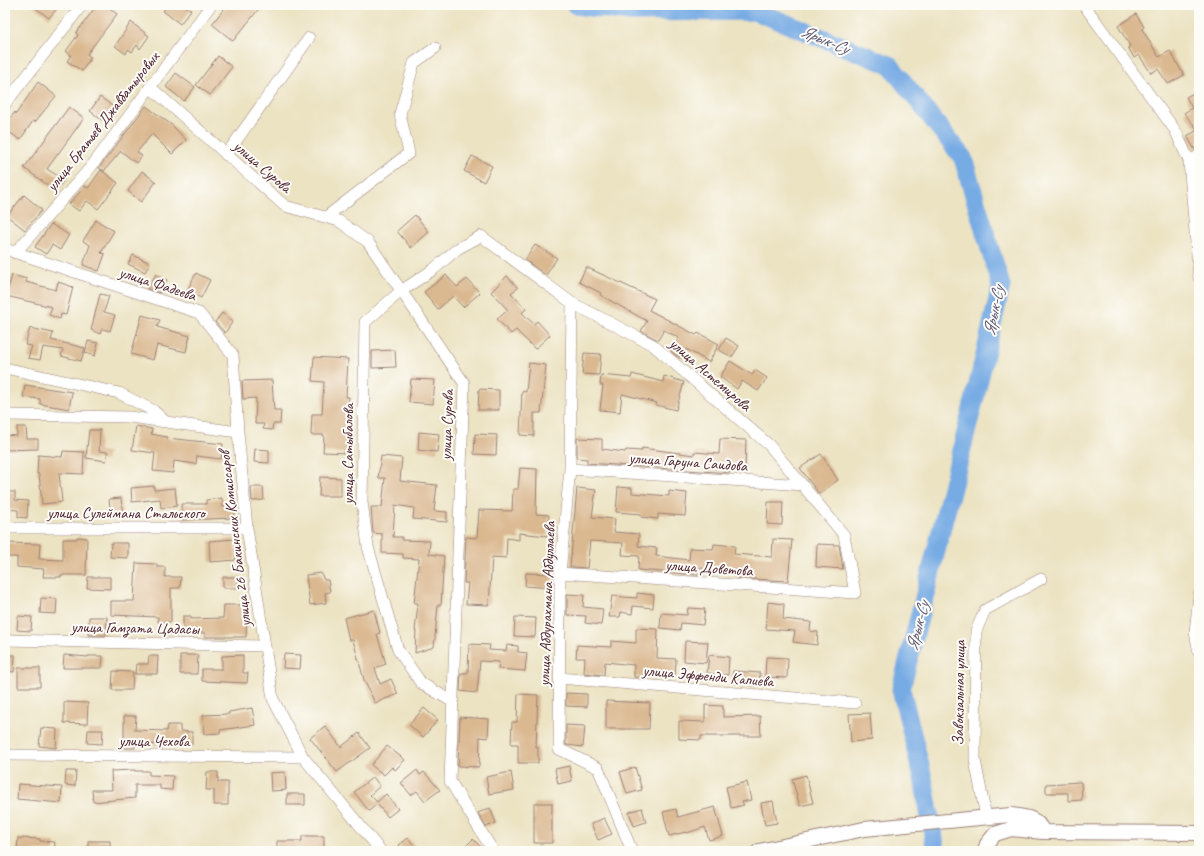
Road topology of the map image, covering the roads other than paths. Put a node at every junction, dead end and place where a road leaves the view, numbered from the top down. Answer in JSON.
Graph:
{"nodes":[{"id":1,"x":82,"y":5,"type":"edge"},
{"id":2,"x":211,"y":5,"type":"edge"},
{"id":3,"x":1084,"y":5,"type":"edge"},
{"id":4,"x":309,"y":38,"type":"dead end"},
{"id":5,"x":435,"y":48,"type":"dead end"},
{"id":6,"x":150,"y":87,"type":"junction"},
{"id":7,"x":5,"y":104,"type":"edge"},
{"id":8,"x":226,"y":155,"type":"junction"},
{"id":9,"x":1199,"y":156,"type":"edge"},
{"id":10,"x":1189,"y":161,"type":"junction"},
{"id":11,"x":326,"y":217,"type":"junction"},
{"id":12,"x":482,"y":236,"type":"joint"},
{"id":13,"x":10,"y":251,"type":"edge"},
{"id":14,"x":1199,"y":278,"type":"edge"},
{"id":15,"x":401,"y":291,"type":"junction"},
{"id":16,"x":572,"y":303,"type":"junction"},
{"id":17,"x":5,"y":368,"type":"edge"},
{"id":18,"x":5,"y":415,"type":"edge"},
{"id":19,"x":166,"y":422,"type":"junction"},
{"id":20,"x":238,"y":432,"type":"junction"},
{"id":21,"x":570,"y":469,"type":"junction"},
{"id":22,"x":803,"y":485,"type":"junction"},
{"id":23,"x":5,"y":528,"type":"edge"},
{"id":24,"x":247,"y":528,"type":"junction"},
{"id":25,"x":560,"y":573,"type":"junction"},
{"id":26,"x":1041,"y":579,"type":"dead end"},
{"id":27,"x":855,"y":593,"type":"joint"},
{"id":28,"x":1199,"y":595,"type":"edge"},
{"id":29,"x":5,"y":640,"type":"edge"},
{"id":30,"x":264,"y":646,"type":"junction"},
{"id":31,"x":1199,"y":653,"type":"edge"},
{"id":32,"x":560,"y":678,"type":"junction"},
{"id":33,"x":453,"y":702,"type":"junction"},
{"id":34,"x":855,"y":703,"type":"dead end"},
{"id":35,"x":5,"y":755,"type":"edge"},
{"id":36,"x":303,"y":757,"type":"junction"},
{"id":37,"x":986,"y":817,"type":"junction"},
{"id":38,"x":1043,"y":832,"type":"junction"},
{"id":39,"x":1199,"y":833,"type":"edge"},
{"id":40,"x":381,"y":851,"type":"edge"},
{"id":41,"x":493,"y":851,"type":"edge"},
{"id":42,"x":632,"y":851,"type":"edge"},
{"id":43,"x":759,"y":851,"type":"edge"},
{"id":44,"x":985,"y":851,"type":"edge"}],
"edges":[{"from":1,"to":7,"type":"street"},
{"from":2,"to":6,"type":"street","name":"улица Братьев Джавбатыровых"},
{"from":3,"to":10,"type":"street"},
{"from":4,"to":8,"type":"street"},
{"from":5,"to":11,"type":"street"},
{"from":6,"to":8,"type":"street","name":"улица Сурова"},
{"from":6,"to":13,"type":"street","name":"улица Братьев Джавбатыровых"},
{"from":8,"to":11,"type":"street","name":"улица Сурова"},
{"from":9,"to":10,"type":"street"},
{"from":10,"to":14,"type":"street"},
{"from":11,"to":15,"type":"street","name":"улица Сурова"},
{"from":12,"to":15,"type":"street","name":"улица Сатыбалова"},
{"from":12,"to":16,"type":"street","name":"улица Астемирова"},
{"from":13,"to":20,"type":"street","name":"улица Фадеева"},
{"from":15,"to":33,"type":"street","name":"улица Сурова"},
{"from":15,"to":33,"type":"street","name":"улица Сатыбалова"},
{"from":16,"to":21,"type":"street","name":"улица Абдурахмана Абдуллаева"},
{"from":16,"to":22,"type":"street","name":"улица Астемирова"},
{"from":17,"to":19,"type":"street"},
{"from":18,"to":19,"type":"street","name":"улица 26 Бакинских Комиссаров"},
{"from":19,"to":20,"type":"street","name":"улица 26 Бакинских Комиссаров"},
{"from":20,"to":24,"type":"street","name":"улица 26 Бакинских Комиссаров"},
{"from":21,"to":22,"type":"street","name":"улица Гаруна Саидова"},
{"from":21,"to":25,"type":"street","name":"улица Абдурахмана Абдуллаева"},
{"from":22,"to":27,"type":"street","name":"улица Астемирова"},
{"from":23,"to":24,"type":"street","name":"улица Сулеймана Стальского"},
{"from":24,"to":30,"type":"street","name":"улица 26 Бакинских Комиссаров"},
{"from":25,"to":27,"type":"street","name":"улица Доветова"},
{"from":25,"to":32,"type":"street","name":"улица Абдурахмана Абдуллаева"},
{"from":26,"to":37,"type":"street","name":"Завокзальная улица"},
{"from":28,"to":31,"type":"street"},
{"from":29,"to":30,"type":"street","name":"улица Гамзата Цадасы"},
{"from":30,"to":36,"type":"street","name":"улица 26 Бакинских Комиссаров"},
{"from":32,"to":34,"type":"street","name":"улица Эффенди Капиева"},
{"from":32,"to":42,"type":"street","name":"улица Абдурахмана Абдуллаева"},
{"from":33,"to":41,"type":"street","name":"улица Сурова"},
{"from":35,"to":36,"type":"street","name":"улица Чехова"},
{"from":36,"to":40,"type":"street","name":"улица 26 Бакинских Комиссаров"},
{"from":37,"to":38,"type":"main road"},
{"from":37,"to":43,"type":"main road"},
{"from":38,"to":39,"type":"main road"},
{"from":38,"to":44,"type":"main road"}]}
